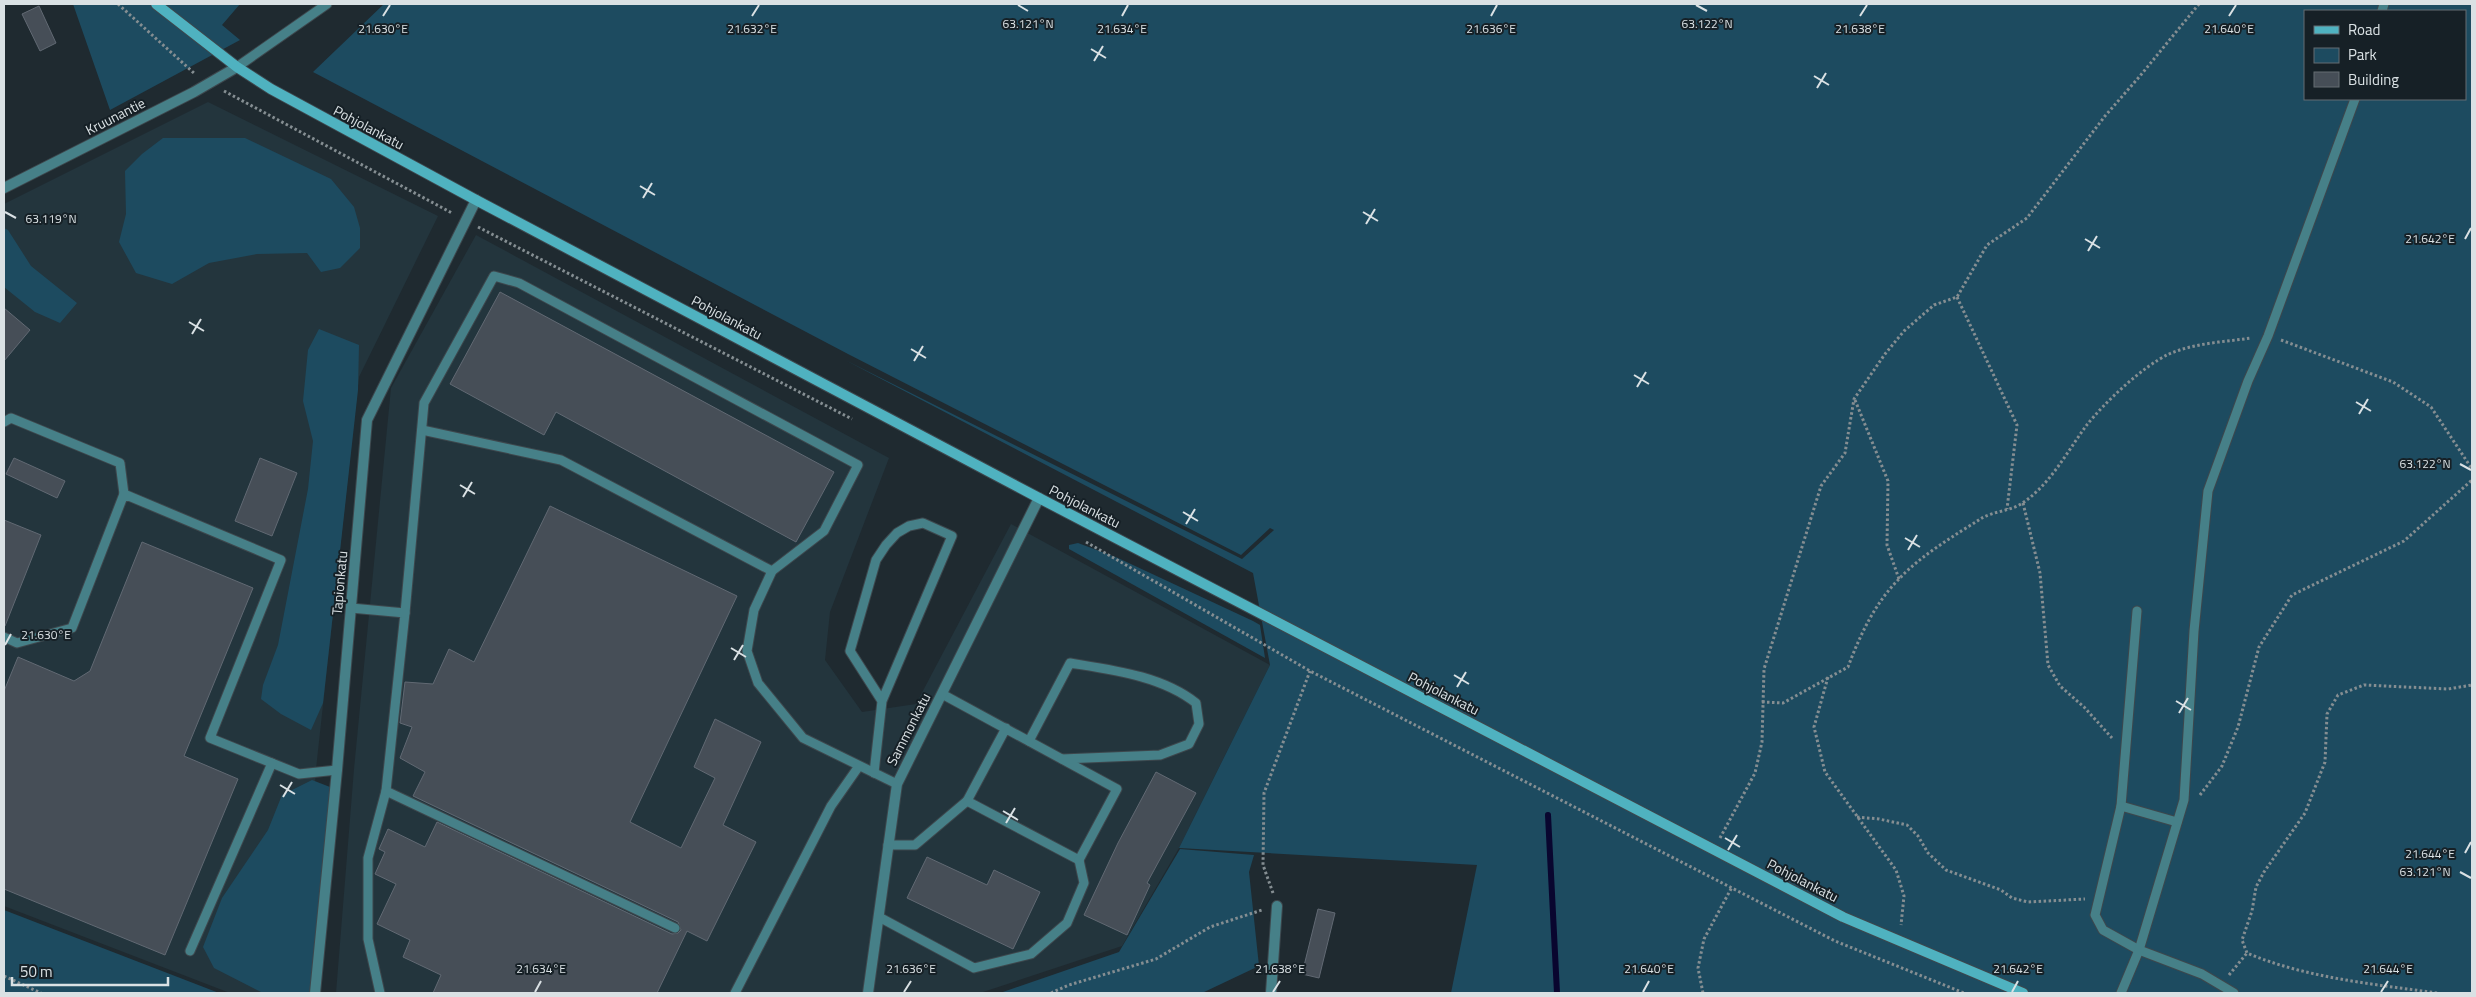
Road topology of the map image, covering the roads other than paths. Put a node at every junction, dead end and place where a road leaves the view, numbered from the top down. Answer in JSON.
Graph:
{"nodes":[{"id":1,"x":156,"y":4,"type":"edge"},
{"id":2,"x":328,"y":4,"type":"edge"},
{"id":3,"x":237,"y":67,"type":"junction"},
{"id":4,"x":2355,"y":100,"type":"edge"},
{"id":5,"x":4,"y":188,"type":"edge"},
{"id":6,"x":476,"y":200,"type":"junction"},
{"id":7,"x":4,"y":422,"type":"edge"},
{"id":8,"x":422,"y":430,"type":"junction"},
{"id":9,"x":124,"y":494,"type":"junction"},
{"id":10,"x":1039,"y":498,"type":"junction"},
{"id":11,"x":772,"y":571,"type":"junction"},
{"id":12,"x":351,"y":608,"type":"junction"},
{"id":13,"x":2137,"y":611,"type":"dead end"},
{"id":14,"x":405,"y":613,"type":"junction"},
{"id":15,"x":4,"y":638,"type":"edge"},
{"id":16,"x":942,"y":694,"type":"junction"},
{"id":17,"x":882,"y":701,"type":"junction"},
{"id":18,"x":1006,"y":728,"type":"junction"},
{"id":19,"x":1029,"y":741,"type":"junction"},
{"id":20,"x":1062,"y":759,"type":"junction"},
{"id":21,"x":272,"y":763,"type":"junction"},
{"id":22,"x":859,"y":766,"type":"junction"},
{"id":23,"x":337,"y":770,"type":"junction"},
{"id":24,"x":874,"y":773,"type":"junction"},
{"id":25,"x":896,"y":784,"type":"junction"},
{"id":26,"x":386,"y":791,"type":"junction"},
{"id":27,"x":967,"y":800,"type":"junction"},
{"id":28,"x":2121,"y":806,"type":"junction"},
{"id":29,"x":2177,"y":822,"type":"junction"},
{"id":30,"x":888,"y":846,"type":"junction"},
{"id":31,"x":1078,"y":860,"type":"junction"},
{"id":32,"x":1277,"y":906,"type":"road end"},
{"id":33,"x":879,"y":917,"type":"junction"},
{"id":34,"x":675,"y":928,"type":"dead end"},
{"id":35,"x":2140,"y":950,"type":"junction"},
{"id":36,"x":190,"y":951,"type":"dead end"},
{"id":37,"x":315,"y":993,"type":"edge"},
{"id":38,"x":380,"y":993,"type":"edge"},
{"id":39,"x":736,"y":993,"type":"edge"},
{"id":40,"x":868,"y":993,"type":"edge"},
{"id":41,"x":1271,"y":993,"type":"edge"},
{"id":42,"x":2023,"y":993,"type":"edge"},
{"id":43,"x":2121,"y":993,"type":"edge"},
{"id":44,"x":2234,"y":993,"type":"edge"}],
"edges":[{"from":1,"to":3,"type":"main road","name":"Pohjolankatu"},
{"from":2,"to":3,"type":"lane"},
{"from":3,"to":5,"type":"street","name":"Kruunantie"},
{"from":3,"to":6,"type":"main road","name":"Pohjolankatu"},
{"from":4,"to":29,"type":"lane"},
{"from":6,"to":10,"type":"main road","name":"Pohjolankatu"},
{"from":6,"to":12,"type":"street","name":"Tapionkatu"},
{"from":7,"to":9,"type":"lane"},
{"from":8,"to":11,"type":"lane"},
{"from":8,"to":11,"type":"lane"},
{"from":8,"to":14,"type":"lane"},
{"from":9,"to":15,"type":"lane"},
{"from":9,"to":21,"type":"lane"},
{"from":10,"to":16,"type":"street","name":"Sammonkatu"},
{"from":10,"to":42,"type":"main road","name":"Pohjolankatu"},
{"from":11,"to":22,"type":"lane"},
{"from":12,"to":14,"type":"lane"},
{"from":12,"to":23,"type":"street","name":"Tapionkatu"},
{"from":13,"to":28,"type":"lane"},
{"from":14,"to":26,"type":"lane"},
{"from":16,"to":18,"type":"lane"},
{"from":16,"to":25,"type":"street","name":"Sammonkatu"},
{"from":17,"to":17,"type":"lane"},
{"from":17,"to":24,"type":"lane"},
{"from":18,"to":19,"type":"lane"},
{"from":18,"to":27,"type":"lane"},
{"from":19,"to":20,"type":"lane"},
{"from":19,"to":20,"type":"lane"},
{"from":20,"to":31,"type":"lane"},
{"from":21,"to":23,"type":"lane"},
{"from":21,"to":36,"type":"lane"},
{"from":22,"to":24,"type":"lane"},
{"from":22,"to":39,"type":"lane"},
{"from":23,"to":37,"type":"street","name":"Tapionkatu"},
{"from":24,"to":25,"type":"lane"},
{"from":25,"to":30,"type":"street","name":"Sammonkatu"},
{"from":26,"to":34,"type":"lane"},
{"from":26,"to":38,"type":"lane"},
{"from":27,"to":30,"type":"lane"},
{"from":27,"to":31,"type":"lane"},
{"from":28,"to":29,"type":"lane"},
{"from":28,"to":35,"type":"lane"},
{"from":29,"to":35,"type":"lane"},
{"from":30,"to":33,"type":"street","name":"Sammonkatu"},
{"from":31,"to":33,"type":"lane"},
{"from":32,"to":41,"type":"street"},
{"from":33,"to":40,"type":"street","name":"Sammonkatu"},
{"from":35,"to":43,"type":"lane"},
{"from":35,"to":44,"type":"lane"}]}
